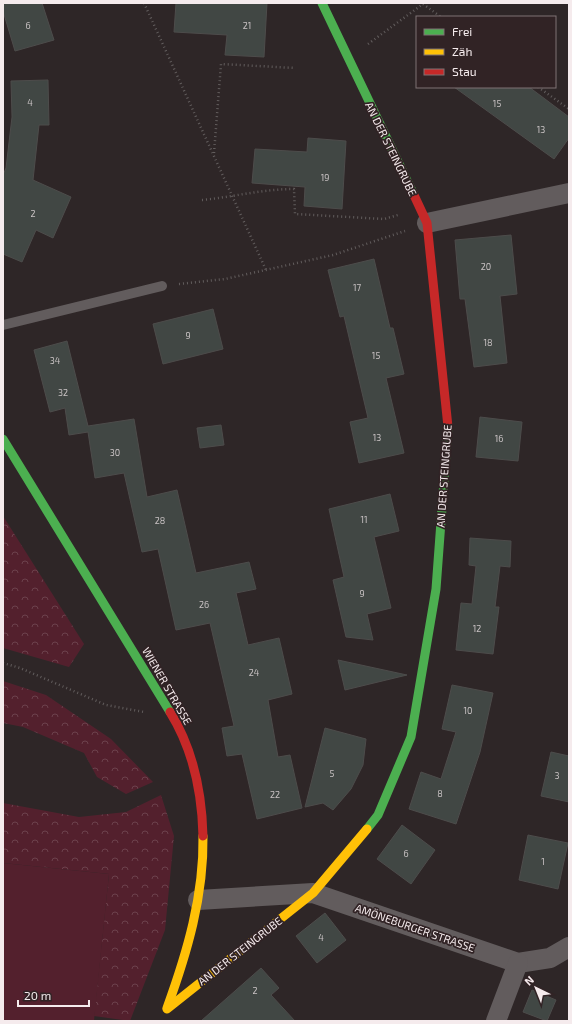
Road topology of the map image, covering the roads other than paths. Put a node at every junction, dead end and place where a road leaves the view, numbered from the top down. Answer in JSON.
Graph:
{"nodes":[{"id":1,"x":322,"y":3,"type":"edge"},
{"id":2,"x":569,"y":192,"type":"edge"},
{"id":3,"x":423,"y":216,"type":"junction"},
{"id":4,"x":162,"y":286,"type":"road end"},
{"id":5,"x":3,"y":325,"type":"edge"},
{"id":6,"x":3,"y":439,"type":"edge"},
{"id":7,"x":313,"y":893,"type":"junction"},
{"id":8,"x":198,"y":900,"type":"junction"},
{"id":9,"x":569,"y":947,"type":"edge"},
{"id":10,"x":518,"y":963,"type":"junction"},
{"id":11,"x":167,"y":1009,"type":"junction"},
{"id":12,"x":163,"y":1021,"type":"edge"},
{"id":13,"x":496,"y":1021,"type":"edge"}],
"edges":[{"from":1,"to":3,"type":"street","name":"AN DER STEINGRUBE"},
{"from":2,"to":3,"type":"street"},
{"from":3,"to":7,"type":"street","name":"AN DER STEINGRUBE"},
{"from":4,"to":5,"type":"lane"},
{"from":6,"to":8,"type":"street","name":"WIENER STRASSE"},
{"from":7,"to":8,"type":"street"},
{"from":7,"to":10,"type":"street","name":"AMÖNEBURGER STRASSE"},
{"from":7,"to":11,"type":"street","name":"AN DER STEINGRUBE"},
{"from":8,"to":11,"type":"street","name":"WIENER STRASSE"},
{"from":9,"to":10,"type":"street","name":"AMÖNEBURGER STRASSE"},
{"from":10,"to":13,"type":"street"},
{"from":11,"to":12,"type":"street","name":"WIENER STRASSE"}]}
